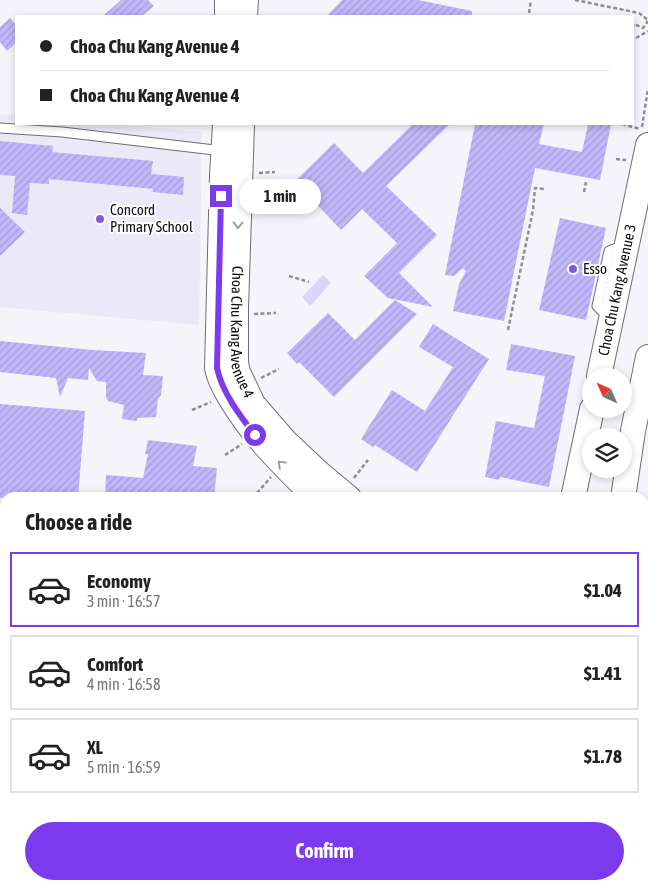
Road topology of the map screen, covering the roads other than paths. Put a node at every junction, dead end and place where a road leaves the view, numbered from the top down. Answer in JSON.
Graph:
{"nodes":[{"id":1,"x":227,"y":0,"type":"edge"},
{"id":2,"x":246,"y":0,"type":"edge"},
{"id":3,"x":227,"y":15,"type":"edge"},
{"id":4,"x":245,"y":15,"type":"edge"},
{"id":5,"x":225,"y":125,"type":"edge"},
{"id":6,"x":242,"y":125,"type":"edge"},
{"id":7,"x":0,"y":128,"type":"edge"},
{"id":8,"x":648,"y":145,"type":"edge"},
{"id":9,"x":223,"y":152,"type":"junction"},
{"id":10,"x":648,"y":356,"type":"edge"},
{"id":11,"x":602,"y":368,"type":"edge"},
{"id":12,"x":590,"y":418,"type":"edge"},
{"id":13,"x":353,"y":491,"type":"edge"},
{"id":14,"x":310,"y":492,"type":"edge"},
{"id":15,"x":574,"y":492,"type":"edge"},
{"id":16,"x":624,"y":492,"type":"edge"}],
"edges":[{"from":1,"to":3,"type":"street"},
{"from":2,"to":4,"type":"street"},
{"from":5,"to":9,"type":"street","name":"Choa Chu Kang Avenue 4"},
{"from":6,"to":13,"type":"street","name":"Choa Chu Kang Avenue 4","one_way":true},
{"from":7,"to":9,"type":"lane"},
{"from":8,"to":11,"type":"street","name":"Choa Chu Kang Avenue 3"},
{"from":14,"to":9,"type":"street","name":"Choa Chu Kang Avenue 4","one_way":true},
{"from":10,"to":16,"type":"street"},
{"from":12,"to":15,"type":"street"}]}
